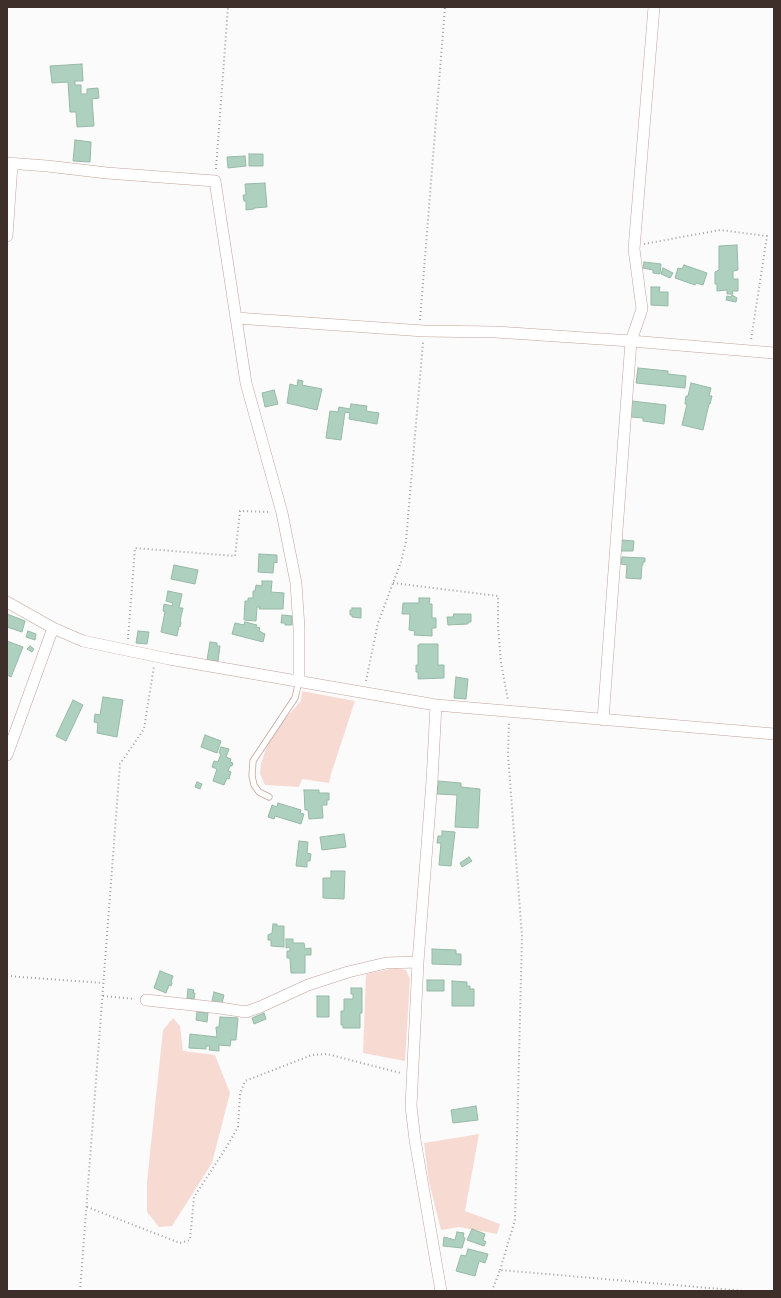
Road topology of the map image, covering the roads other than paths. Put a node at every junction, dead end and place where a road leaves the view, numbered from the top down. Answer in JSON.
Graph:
{"nodes":[{"id":1,"x":654,"y":7,"type":"edge"},
{"id":2,"x":9,"y":163,"type":"edge"},
{"id":3,"x":7,"y":236,"type":"edge"},
{"id":4,"x":236,"y":318,"type":"junction"},
{"id":5,"x":631,"y":342,"type":"junction"},
{"id":6,"x":774,"y":353,"type":"edge"},
{"id":7,"x":7,"y":602,"type":"edge"},
{"id":8,"x":53,"y":628,"type":"junction"},
{"id":9,"x":299,"y":681,"type":"junction"},
{"id":10,"x":436,"y":705,"type":"junction"},
{"id":11,"x":602,"y":720,"type":"junction"},
{"id":12,"x":774,"y":734,"type":"edge"},
{"id":13,"x":7,"y":755,"type":"edge"},
{"id":14,"x":269,"y":796,"type":"dead end"},
{"id":15,"x":418,"y":962,"type":"junction"},
{"id":16,"x":146,"y":1000,"type":"road end"},
{"id":17,"x":441,"y":1291,"type":"edge"}],
"edges":[{"from":1,"to":5,"type":"street"},
{"from":2,"to":3,"type":"street"},
{"from":2,"to":4,"type":"street"},
{"from":4,"to":5,"type":"street"},
{"from":4,"to":9,"type":"street"},
{"from":5,"to":6,"type":"street"},
{"from":5,"to":11,"type":"street"},
{"from":7,"to":8,"type":"street"},
{"from":8,"to":9,"type":"street"},
{"from":8,"to":13,"type":"street"},
{"from":9,"to":10,"type":"street"},
{"from":9,"to":14,"type":"lane"},
{"from":10,"to":11,"type":"street"},
{"from":10,"to":15,"type":"street"},
{"from":11,"to":12,"type":"street"},
{"from":15,"to":16,"type":"street"},
{"from":15,"to":17,"type":"street"}]}
